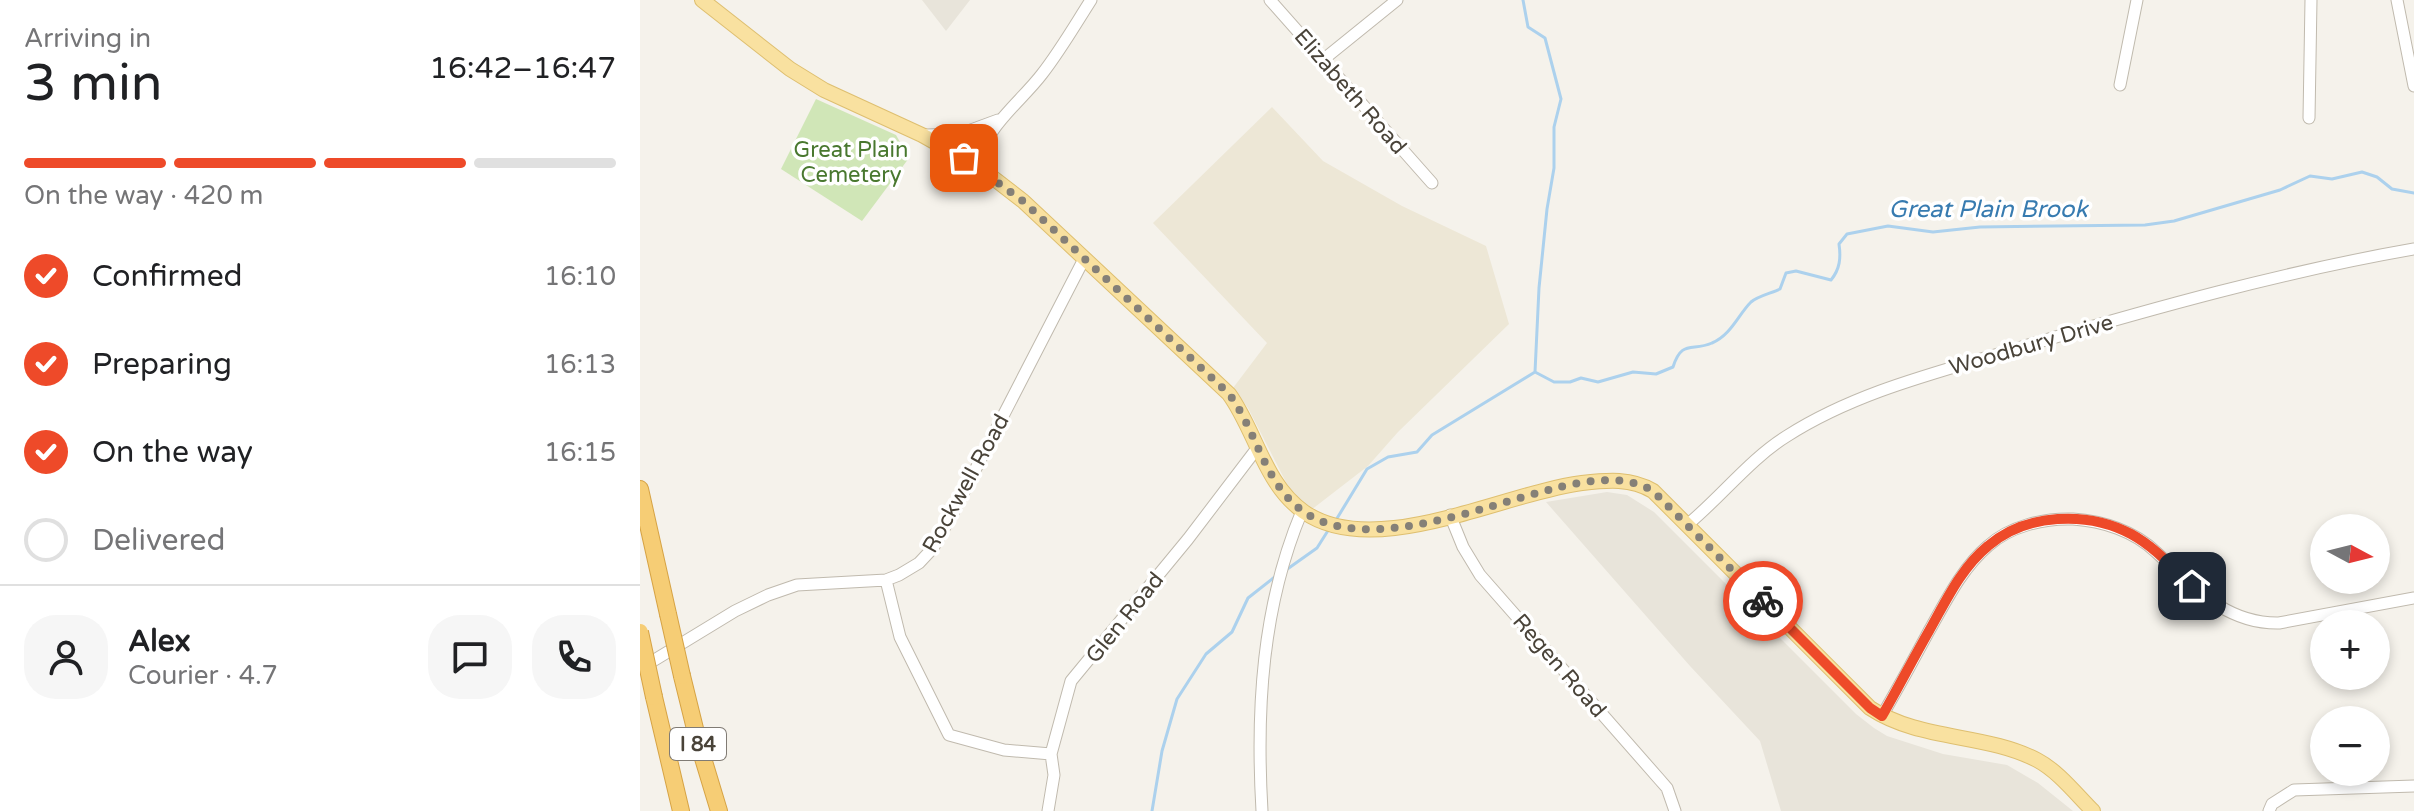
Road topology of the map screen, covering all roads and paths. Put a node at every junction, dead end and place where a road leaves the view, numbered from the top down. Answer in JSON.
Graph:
{"nodes":[{"id":1,"x":702,"y":0,"type":"edge"},
{"id":2,"x":1091,"y":0,"type":"edge"},
{"id":3,"x":1270,"y":0,"type":"edge"},
{"id":4,"x":1397,"y":0,"type":"edge"},
{"id":5,"x":2137,"y":0,"type":"edge"},
{"id":6,"x":2311,"y":0,"type":"edge"},
{"id":7,"x":2397,"y":0,"type":"edge"},
{"id":8,"x":1324,"y":59,"type":"junction"},
{"id":9,"x":2120,"y":85,"type":"dead end"},
{"id":10,"x":2414,"y":86,"type":"edge"},
{"id":11,"x":1002,"y":118,"type":"junction"},
{"id":12,"x":2309,"y":118,"type":"dead end"},
{"id":13,"x":922,"y":135,"type":"junction"},
{"id":14,"x":979,"y":167,"type":"junction"},
{"id":15,"x":1432,"y":183,"type":"dead end"},
{"id":16,"x":2414,"y":249,"type":"edge"},
{"id":17,"x":1084,"y":259,"type":"junction"},
{"id":18,"x":1258,"y":447,"type":"junction"},
{"id":19,"x":640,"y":489,"type":"edge"},
{"id":20,"x":1302,"y":511,"type":"junction"},
{"id":21,"x":1450,"y":515,"type":"junction"},
{"id":22,"x":1687,"y":525,"type":"junction"},
{"id":23,"x":886,"y":580,"type":"junction"},
{"id":24,"x":2414,"y":598,"type":"edge"},
{"id":25,"x":640,"y":632,"type":"edge"},
{"id":26,"x":640,"y":668,"type":"edge"},
{"id":27,"x":655,"y":700,"type":"junction"},
{"id":28,"x":1882,"y":716,"type":"junction"},
{"id":29,"x":1051,"y":754,"type":"junction"},
{"id":30,"x":2414,"y":786,"type":"edge"},
{"id":31,"x":2271,"y":807,"type":"edge"},
{"id":32,"x":674,"y":811,"type":"edge"},
{"id":33,"x":681,"y":811,"type":"edge"},
{"id":34,"x":719,"y":811,"type":"edge"},
{"id":35,"x":1048,"y":811,"type":"edge"},
{"id":36,"x":1262,"y":811,"type":"edge"},
{"id":37,"x":1675,"y":811,"type":"edge"},
{"id":38,"x":2093,"y":811,"type":"edge"}],
"edges":[{"from":1,"to":13,"type":"main road"},
{"from":2,"to":11,"type":"street"},
{"from":3,"to":8,"type":"street","name":"Elizabeth Road"},
{"from":4,"to":8,"type":"street"},
{"from":5,"to":9,"type":"street"},
{"from":6,"to":12,"type":"street"},
{"from":7,"to":10,"type":"street"},
{"from":8,"to":15,"type":"street","name":"Elizabeth Road"},
{"from":11,"to":13,"type":"street"},
{"from":11,"to":14,"type":"street"},
{"from":13,"to":14,"type":"main road"},
{"from":14,"to":17,"type":"main road"},
{"from":16,"to":22,"type":"street","name":"Woodbury Drive"},
{"from":17,"to":18,"type":"main road"},
{"from":17,"to":23,"type":"street","name":"Rockwell Road"},
{"from":18,"to":20,"type":"main road"},
{"from":18,"to":29,"type":"street","name":"Glen Road"},
{"from":19,"to":34,"type":"highway","number":"I 84","bridge":true},
{"from":20,"to":21,"type":"main road"},
{"from":20,"to":36,"type":"street"},
{"from":21,"to":22,"type":"main road"},
{"from":21,"to":37,"type":"street","name":"Regen Road"},
{"from":22,"to":28,"type":"main road"},
{"from":23,"to":26,"type":"street","name":"Rockwell Road"},
{"from":23,"to":29,"type":"street"},
{"from":24,"to":28,"type":"street"},
{"from":25,"to":27,"type":"highway","number":"I 84","bridge":true},
{"from":27,"to":32,"type":"highway","number":"I 84"},
{"from":27,"to":33,"type":"highway"},
{"from":28,"to":38,"type":"main road"},
{"from":29,"to":35,"type":"street","name":"Glen Road"},
{"from":30,"to":31,"type":"street"}]}
